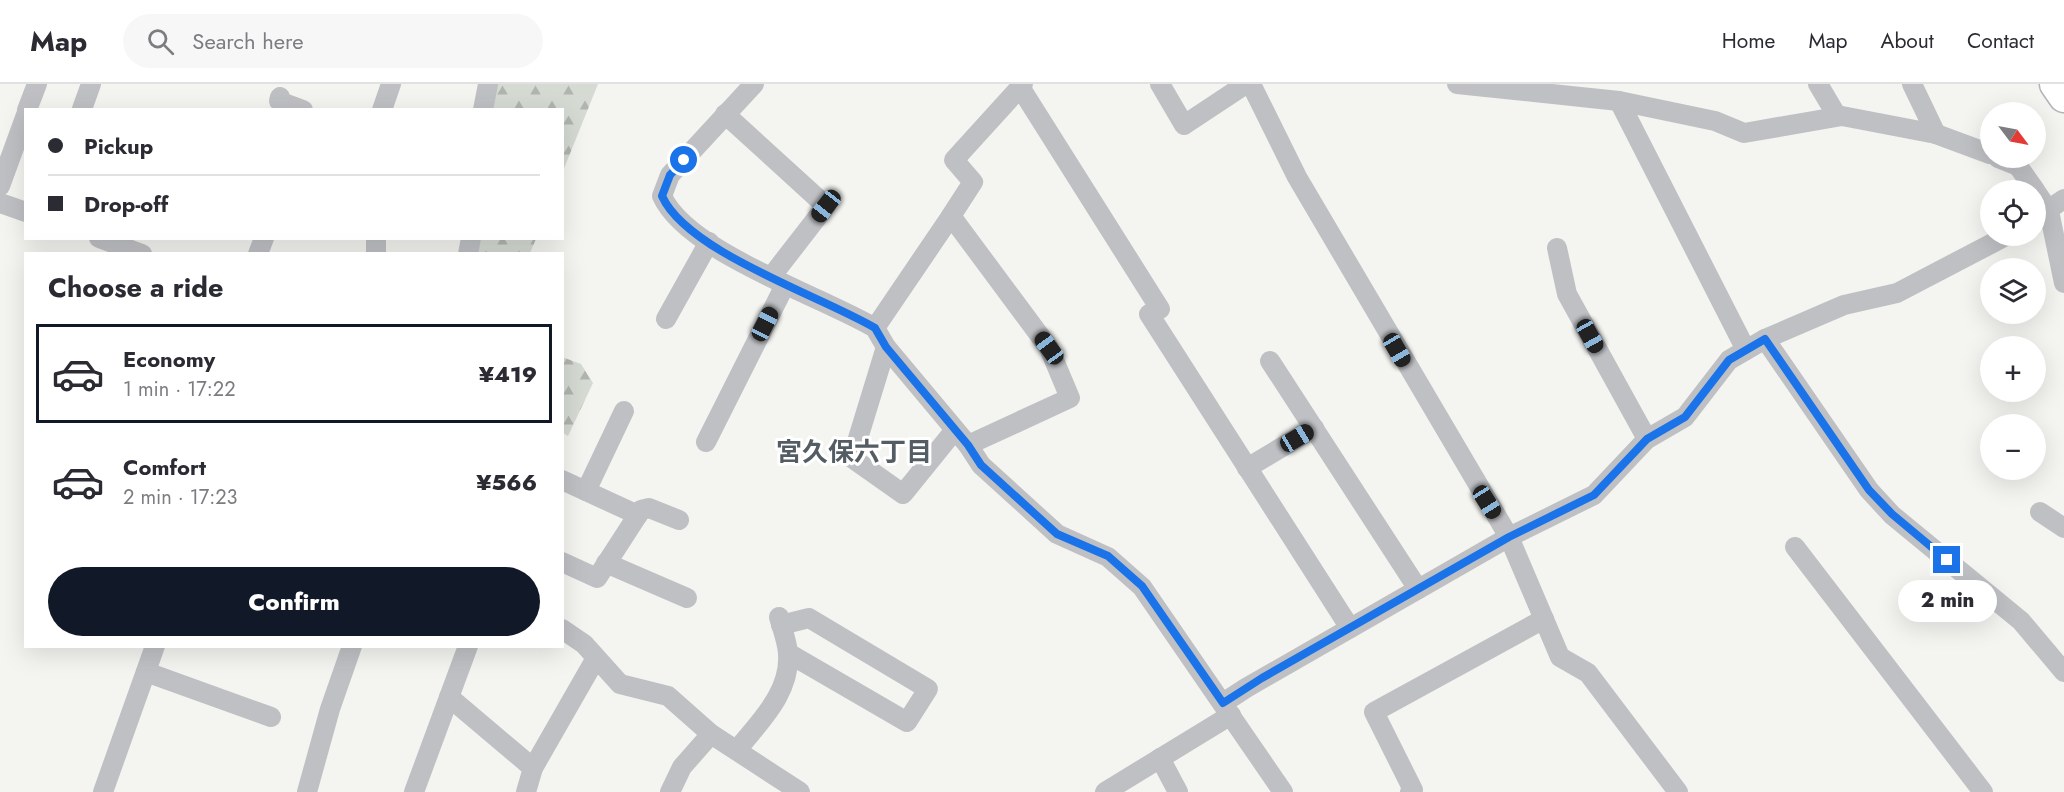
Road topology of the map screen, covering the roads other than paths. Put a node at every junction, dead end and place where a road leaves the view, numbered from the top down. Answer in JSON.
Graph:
{"nodes":[{"id":1,"x":37,"y":84,"type":"edge"},
{"id":2,"x":91,"y":84,"type":"edge"},
{"id":3,"x":391,"y":84,"type":"edge"},
{"id":4,"x":488,"y":84,"type":"edge"},
{"id":5,"x":754,"y":84,"type":"edge"},
{"id":6,"x":1160,"y":84,"type":"edge"},
{"id":7,"x":1248,"y":84,"type":"edge"},
{"id":8,"x":1457,"y":84,"type":"edge"},
{"id":9,"x":1818,"y":84,"type":"edge"},
{"id":10,"x":1912,"y":84,"type":"edge"},
{"id":11,"x":2055,"y":84,"type":"edge"},
{"id":12,"x":1022,"y":86,"type":"edge"},
{"id":13,"x":280,"y":97,"type":"dead end"},
{"id":14,"x":2064,"y":97,"type":"edge"},
{"id":15,"x":1619,"y":101,"type":"junction"},
{"id":16,"x":28,"y":108,"type":"edge"},
{"id":17,"x":82,"y":108,"type":"edge"},
{"id":18,"x":298,"y":108,"type":"edge"},
{"id":19,"x":383,"y":108,"type":"edge"},
{"id":20,"x":483,"y":108,"type":"edge"},
{"id":21,"x":725,"y":114,"type":"junction"},
{"id":22,"x":1837,"y":116,"type":"junction"},
{"id":23,"x":24,"y":120,"type":"edge"},
{"id":24,"x":1936,"y":134,"type":"junction"},
{"id":25,"x":1980,"y":150,"type":"edge"},
{"id":26,"x":0,"y":186,"type":"edge"},
{"id":27,"x":0,"y":203,"type":"edge"},
{"id":28,"x":2049,"y":209,"type":"edge"},
{"id":29,"x":24,"y":211,"type":"edge"},
{"id":30,"x":951,"y":216,"type":"junction"},
{"id":31,"x":104,"y":240,"type":"edge"},
{"id":32,"x":709,"y":242,"type":"junction"},
{"id":33,"x":1987,"y":246,"type":"edge"},
{"id":34,"x":1557,"y":248,"type":"dead end"},
{"id":35,"x":137,"y":252,"type":"edge"},
{"id":36,"x":778,"y":281,"type":"junction"},
{"id":37,"x":2064,"y":283,"type":"edge"},
{"id":38,"x":666,"y":319,"type":"dead end"},
{"id":39,"x":875,"y":328,"type":"junction"},
{"id":40,"x":1765,"y":339,"type":"junction"},
{"id":41,"x":886,"y":347,"type":"junction"},
{"id":42,"x":1746,"y":350,"type":"junction"},
{"id":43,"x":1270,"y":361,"type":"dead end"},
{"id":44,"x":624,"y":411,"type":"dead end"},
{"id":45,"x":1314,"y":428,"type":"junction"},
{"id":46,"x":954,"y":431,"type":"junction"},
{"id":47,"x":1647,"y":439,"type":"junction"},
{"id":48,"x":706,"y":442,"type":"dead end"},
{"id":49,"x":968,"y":445,"type":"junction"},
{"id":50,"x":1247,"y":468,"type":"junction"},
{"id":51,"x":564,"y":481,"type":"edge"},
{"id":52,"x":586,"y":491,"type":"junction"},
{"id":53,"x":2040,"y":512,"type":"dead end"},
{"id":54,"x":638,"y":515,"type":"junction"},
{"id":55,"x":679,"y":520,"type":"dead end"},
{"id":56,"x":2064,"y":528,"type":"edge"},
{"id":57,"x":1509,"y":537,"type":"junction"},
{"id":58,"x":1795,"y":547,"type":"dead end"},
{"id":59,"x":564,"y":563,"type":"edge"},
{"id":60,"x":606,"y":563,"type":"junction"},
{"id":61,"x":1418,"y":589,"type":"junction"},
{"id":62,"x":687,"y":598,"type":"dead end"},
{"id":63,"x":1544,"y":619,"type":"junction"},
{"id":64,"x":1350,"y":628,"type":"junction"},
{"id":65,"x":564,"y":630,"type":"edge"},
{"id":66,"x":154,"y":648,"type":"edge"},
{"id":67,"x":351,"y":648,"type":"edge"},
{"id":68,"x":467,"y":648,"type":"edge"},
{"id":69,"x":788,"y":653,"type":"junction"},
{"id":70,"x":596,"y":658,"type":"junction"},
{"id":71,"x":146,"y":672,"type":"junction"},
{"id":72,"x":2064,"y":672,"type":"edge"},
{"id":73,"x":449,"y":697,"type":"junction"},
{"id":74,"x":1227,"y":709,"type":"junction"},
{"id":75,"x":271,"y":717,"type":"dead end"},
{"id":76,"x":711,"y":734,"type":"junction"},
{"id":77,"x":737,"y":750,"type":"junction"},
{"id":78,"x":1160,"y":758,"type":"junction"},
{"id":79,"x":532,"y":768,"type":"junction"},
{"id":80,"x":104,"y":792,"type":"edge"},
{"id":81,"x":307,"y":792,"type":"edge"},
{"id":82,"x":414,"y":792,"type":"edge"},
{"id":83,"x":526,"y":792,"type":"edge"},
{"id":84,"x":670,"y":792,"type":"edge"},
{"id":85,"x":800,"y":792,"type":"edge"},
{"id":86,"x":1105,"y":792,"type":"edge"},
{"id":87,"x":1178,"y":792,"type":"edge"},
{"id":88,"x":1283,"y":792,"type":"edge"},
{"id":89,"x":1410,"y":792,"type":"edge"},
{"id":90,"x":1678,"y":792,"type":"edge"},
{"id":91,"x":1983,"y":792,"type":"edge"}],
"edges":[{"from":1,"to":16,"type":"street"},
{"from":2,"to":17,"type":"street"},
{"from":3,"to":19,"type":"street"},
{"from":4,"to":20,"type":"street"},
{"from":5,"to":21,"type":"street"},
{"from":6,"to":7,"type":"street"},
{"from":7,"to":57,"type":"street"},
{"from":8,"to":15,"type":"street"},
{"from":9,"to":22,"type":"street"},
{"from":10,"to":24,"type":"street"},
{"from":11,"to":14,"type":"main road"},
{"from":12,"to":30,"type":"street"},
{"from":12,"to":50,"type":"street"},
{"from":13,"to":18,"type":"street"},
{"from":15,"to":22,"type":"street"},
{"from":15,"to":42,"type":"street"},
{"from":21,"to":32,"type":"street"},
{"from":21,"to":36,"type":"street"},
{"from":22,"to":24,"type":"street"},
{"from":23,"to":26,"type":"street"},
{"from":24,"to":25,"type":"street"},
{"from":27,"to":29,"type":"street"},
{"from":28,"to":37,"type":"street"},
{"from":30,"to":39,"type":"street"},
{"from":30,"to":49,"type":"street"},
{"from":31,"to":35,"type":"street"},
{"from":32,"to":36,"type":"street"},
{"from":32,"to":38,"type":"street"},
{"from":33,"to":40,"type":"street"},
{"from":34,"to":47,"type":"street"},
{"from":36,"to":39,"type":"street"},
{"from":36,"to":48,"type":"street"},
{"from":39,"to":41,"type":"street"},
{"from":40,"to":42,"type":"street"},
{"from":40,"to":72,"type":"street"},
{"from":41,"to":46,"type":"street"},
{"from":41,"to":46,"type":"street"},
{"from":42,"to":47,"type":"street"},
{"from":43,"to":45,"type":"street"},
{"from":44,"to":52,"type":"street"},
{"from":45,"to":50,"type":"street"},
{"from":45,"to":61,"type":"street"},
{"from":46,"to":49,"type":"street"},
{"from":47,"to":57,"type":"street"},
{"from":49,"to":74,"type":"street"},
{"from":50,"to":64,"type":"street"},
{"from":51,"to":52,"type":"street"},
{"from":52,"to":54,"type":"street"},
{"from":53,"to":56,"type":"street"},
{"from":54,"to":55,"type":"street"},
{"from":54,"to":60,"type":"street"},
{"from":57,"to":61,"type":"street"},
{"from":57,"to":63,"type":"street"},
{"from":58,"to":91,"type":"street"},
{"from":59,"to":60,"type":"street"},
{"from":60,"to":62,"type":"street"},
{"from":61,"to":64,"type":"street"},
{"from":63,"to":89,"type":"street"},
{"from":63,"to":90,"type":"street"},
{"from":64,"to":74,"type":"street"},
{"from":65,"to":70,"type":"street"},
{"from":66,"to":71,"type":"street"},
{"from":67,"to":81,"type":"street"},
{"from":68,"to":73,"type":"street"},
{"from":69,"to":69,"type":"street"},
{"from":69,"to":77,"type":"street"},
{"from":70,"to":76,"type":"street"},
{"from":70,"to":79,"type":"street"},
{"from":71,"to":75,"type":"street"},
{"from":71,"to":80,"type":"street"},
{"from":73,"to":79,"type":"street"},
{"from":73,"to":82,"type":"street"},
{"from":74,"to":78,"type":"street"},
{"from":74,"to":88,"type":"street"},
{"from":76,"to":77,"type":"street"},
{"from":76,"to":84,"type":"street"},
{"from":77,"to":85,"type":"street"},
{"from":78,"to":86,"type":"street"},
{"from":78,"to":87,"type":"street"},
{"from":79,"to":83,"type":"street"}]}
